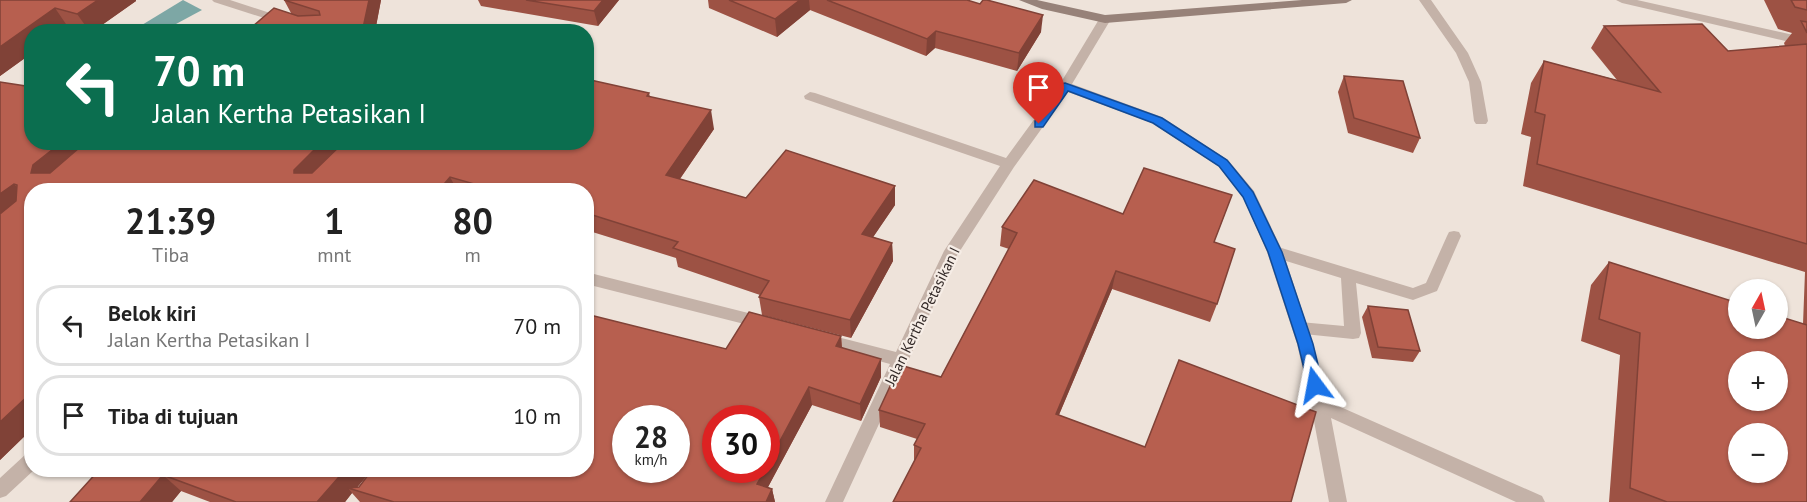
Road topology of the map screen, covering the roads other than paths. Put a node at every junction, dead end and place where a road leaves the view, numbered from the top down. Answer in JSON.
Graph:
{"nodes":[{"id":1,"x":218,"y":0,"type":"edge"},
{"id":2,"x":1025,"y":0,"type":"edge"},
{"id":3,"x":1346,"y":0,"type":"edge"},
{"id":4,"x":1425,"y":0,"type":"edge"},
{"id":5,"x":1622,"y":0,"type":"edge"},
{"id":6,"x":239,"y":3,"type":"edge"},
{"id":7,"x":268,"y":15,"type":"junction"},
{"id":8,"x":1105,"y":19,"type":"junction"},
{"id":9,"x":257,"y":24,"type":"edge"},
{"id":10,"x":297,"y":24,"type":"edge"},
{"id":11,"x":1807,"y":42,"type":"edge"},
{"id":12,"x":1065,"y":86,"type":"junction"},
{"id":13,"x":810,"y":96,"type":"dead end"},
{"id":14,"x":1481,"y":121,"type":"dead end"},
{"id":15,"x":1009,"y":164,"type":"junction"},
{"id":16,"x":1454,"y":237,"type":"dead end"},
{"id":17,"x":1275,"y":252,"type":"junction"},
{"id":18,"x":1348,"y":274,"type":"junction"},
{"id":19,"x":594,"y":280,"type":"edge"},
{"id":20,"x":775,"y":326,"type":"edge"},
{"id":21,"x":1300,"y":328,"type":"junction"},
{"id":22,"x":809,"y":336,"type":"edge"},
{"id":23,"x":901,"y":360,"type":"junction"},
{"id":24,"x":1320,"y":405,"type":"junction"},
{"id":25,"x":24,"y":468,"type":"edge"},
{"id":26,"x":0,"y":490,"type":"edge"},
{"id":27,"x":834,"y":502,"type":"edge"},
{"id":28,"x":1338,"y":502,"type":"edge"},
{"id":29,"x":1536,"y":502,"type":"edge"}],
"edges":[{"from":1,"to":6,"type":"street"},
{"from":2,"to":8,"type":"street"},
{"from":3,"to":8,"type":"street"},
{"from":4,"to":14,"type":"street"},
{"from":5,"to":11,"type":"street"},
{"from":6,"to":7,"type":"street"},
{"from":7,"to":9,"type":"street"},
{"from":7,"to":10,"type":"street"},
{"from":8,"to":12,"type":"street","name":"Jalan Kertha Petasikan I"},
{"from":12,"to":15,"type":"street","name":"Jalan Kertha Petasikan I"},
{"from":12,"to":17,"type":"street"},
{"from":13,"to":15,"type":"street"},
{"from":15,"to":23,"type":"street","name":"Jalan Kertha Petasikan I"},
{"from":16,"to":18,"type":"street"},
{"from":17,"to":18,"type":"street"},
{"from":17,"to":21,"type":"street"},
{"from":18,"to":21,"type":"street"},
{"from":19,"to":20,"type":"street"},
{"from":21,"to":24,"type":"street"},
{"from":22,"to":23,"type":"street"},
{"from":23,"to":27,"type":"street","name":"Jalan Kertha Petasikan I"},
{"from":24,"to":28,"type":"street"},
{"from":24,"to":29,"type":"street"},
{"from":25,"to":26,"type":"street"}]}
